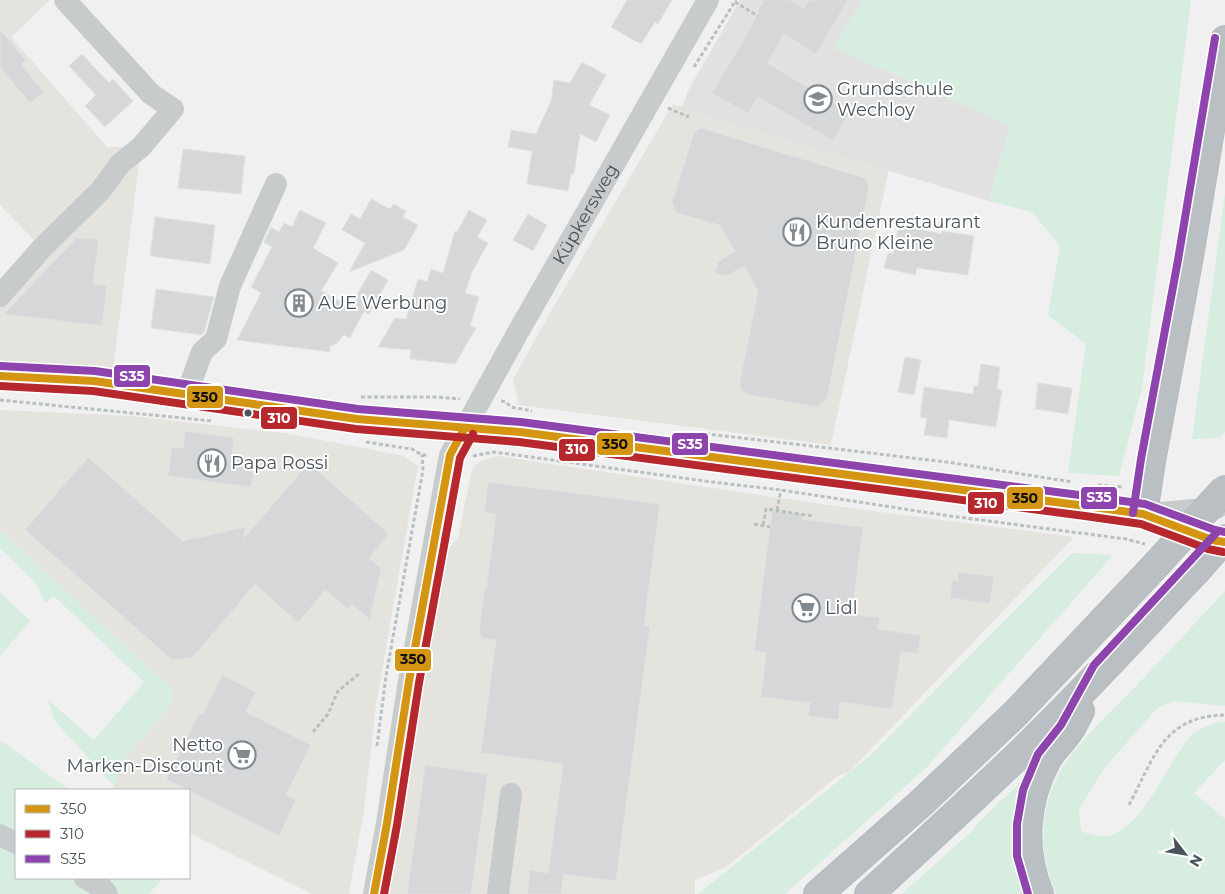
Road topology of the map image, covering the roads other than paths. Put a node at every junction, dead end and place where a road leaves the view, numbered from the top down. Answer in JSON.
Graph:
{"nodes":[{"id":1,"x":66,"y":0,"type":"edge"},
{"id":2,"x":708,"y":0,"type":"edge"},
{"id":3,"x":1225,"y":40,"type":"edge"},
{"id":4,"x":276,"y":184,"type":"dead end"},
{"id":5,"x":0,"y":296,"type":"edge"},
{"id":6,"x":0,"y":376,"type":"edge"},
{"id":7,"x":189,"y":394,"type":"junction"},
{"id":8,"x":464,"y":429,"type":"junction"},
{"id":9,"x":1225,"y":489,"type":"edge"},
{"id":10,"x":1145,"y":502,"type":"junction"},
{"id":11,"x":1225,"y":509,"type":"edge"},
{"id":12,"x":1225,"y":540,"type":"edge"},
{"id":13,"x":1102,"y":671,"type":"junction"},
{"id":14,"x":511,"y":794,"type":"dead end"},
{"id":15,"x":0,"y":835,"type":"edge"},
{"id":16,"x":15,"y":842,"type":"edge"},
{"id":17,"x":87,"y":879,"type":"edge"},
{"id":18,"x":108,"y":894,"type":"edge"},
{"id":19,"x":374,"y":894,"type":"edge"},
{"id":20,"x":498,"y":894,"type":"edge"},
{"id":21,"x":818,"y":894,"type":"edge"},
{"id":22,"x":869,"y":894,"type":"edge"},
{"id":23,"x":1039,"y":894,"type":"edge"}],
"edges":[{"from":1,"to":5,"type":"street"},
{"from":2,"to":8,"type":"street","name":"Küpkersweg"},
{"from":3,"to":10,"type":"highway"},
{"from":4,"to":7,"type":"street"},
{"from":6,"to":7,"type":"street"},
{"from":7,"to":8,"type":"street"},
{"from":8,"to":10,"type":"street"},
{"from":8,"to":19,"type":"street","name":"Küpkersweg"},
{"from":9,"to":21,"type":"highway","bridge":true},
{"from":10,"to":11,"type":"street"},
{"from":10,"to":12,"type":"street"},
{"from":12,"to":13,"type":"highway","bridge":true},
{"from":13,"to":22,"type":"highway"},
{"from":13,"to":23,"type":"highway"},
{"from":14,"to":20,"type":"street"},
{"from":15,"to":16,"type":"street"},
{"from":17,"to":18,"type":"street"}]}
